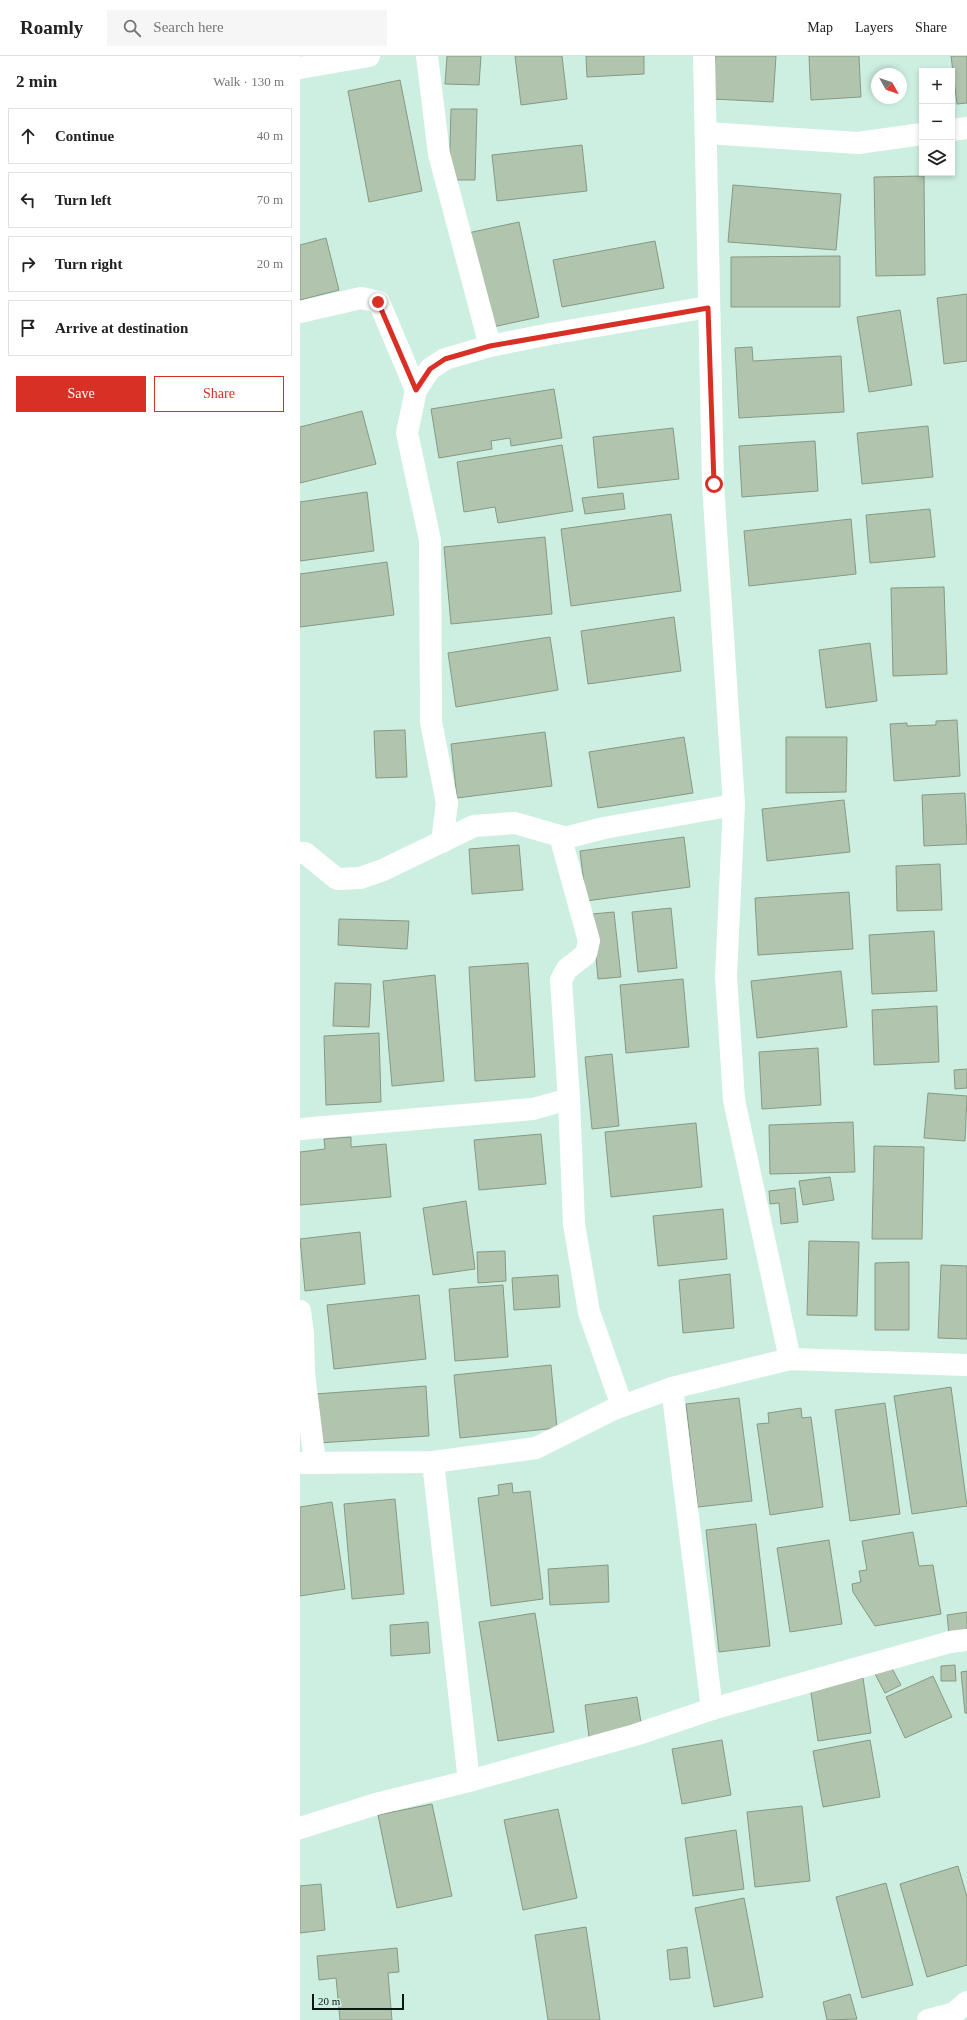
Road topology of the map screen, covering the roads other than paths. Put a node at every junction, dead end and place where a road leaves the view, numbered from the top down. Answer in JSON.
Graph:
{"nodes":[{"id":1,"x":369,"y":56,"type":"edge"},
{"id":2,"x":427,"y":56,"type":"edge"},
{"id":3,"x":704,"y":56,"type":"edge"},
{"id":4,"x":300,"y":68,"type":"edge"},
{"id":5,"x":967,"y":128,"type":"edge"},
{"id":6,"x":955,"y":130,"type":"edge"},
{"id":7,"x":706,"y":132,"type":"junction"},
{"id":8,"x":919,"y":134,"type":"edge"},
{"id":9,"x":708,"y":308,"type":"junction"},
{"id":10,"x":300,"y":312,"type":"edge"},
{"id":11,"x":490,"y":346,"type":"junction"},
{"id":12,"x":416,"y":390,"type":"junction"},
{"id":13,"x":734,"y":806,"type":"junction"},
{"id":14,"x":561,"y":839,"type":"junction"},
{"id":15,"x":442,"y":842,"type":"junction"},
{"id":16,"x":300,"y":853,"type":"edge"},
{"id":17,"x":569,"y":1099,"type":"junction"},
{"id":18,"x":300,"y":1129,"type":"edge"},
{"id":19,"x":300,"y":1311,"type":"edge"},
{"id":20,"x":790,"y":1359,"type":"junction"},
{"id":21,"x":967,"y":1365,"type":"edge"},
{"id":22,"x":672,"y":1388,"type":"junction"},
{"id":23,"x":622,"y":1406,"type":"junction"},
{"id":24,"x":433,"y":1462,"type":"junction"},
{"id":25,"x":308,"y":1463,"type":"edge"},
{"id":26,"x":967,"y":1640,"type":"edge"},
{"id":27,"x":712,"y":1709,"type":"junction"},
{"id":28,"x":469,"y":1781,"type":"junction"},
{"id":29,"x":300,"y":1828,"type":"edge"},
{"id":30,"x":960,"y":2012,"type":"edge"},
{"id":31,"x":928,"y":2020,"type":"edge"}],
"edges":[{"from":1,"to":4,"type":"street"},
{"from":2,"to":11,"type":"street"},
{"from":3,"to":7,"type":"street"},
{"from":5,"to":6,"type":"street"},
{"from":7,"to":8,"type":"street"},
{"from":7,"to":9,"type":"street"},
{"from":9,"to":11,"type":"street"},
{"from":9,"to":13,"type":"street"},
{"from":10,"to":12,"type":"street"},
{"from":11,"to":12,"type":"street"},
{"from":12,"to":15,"type":"street"},
{"from":13,"to":14,"type":"street"},
{"from":13,"to":20,"type":"street"},
{"from":14,"to":15,"type":"street"},
{"from":14,"to":17,"type":"street"},
{"from":15,"to":16,"type":"street"},
{"from":17,"to":18,"type":"street"},
{"from":17,"to":23,"type":"street"},
{"from":19,"to":25,"type":"street"},
{"from":20,"to":21,"type":"street"},
{"from":20,"to":22,"type":"street"},
{"from":22,"to":23,"type":"street"},
{"from":22,"to":27,"type":"street"},
{"from":23,"to":24,"type":"street"},
{"from":24,"to":25,"type":"street"},
{"from":24,"to":28,"type":"street"},
{"from":26,"to":27,"type":"street"},
{"from":27,"to":28,"type":"street"},
{"from":28,"to":29,"type":"street"},
{"from":30,"to":31,"type":"street"}]}
